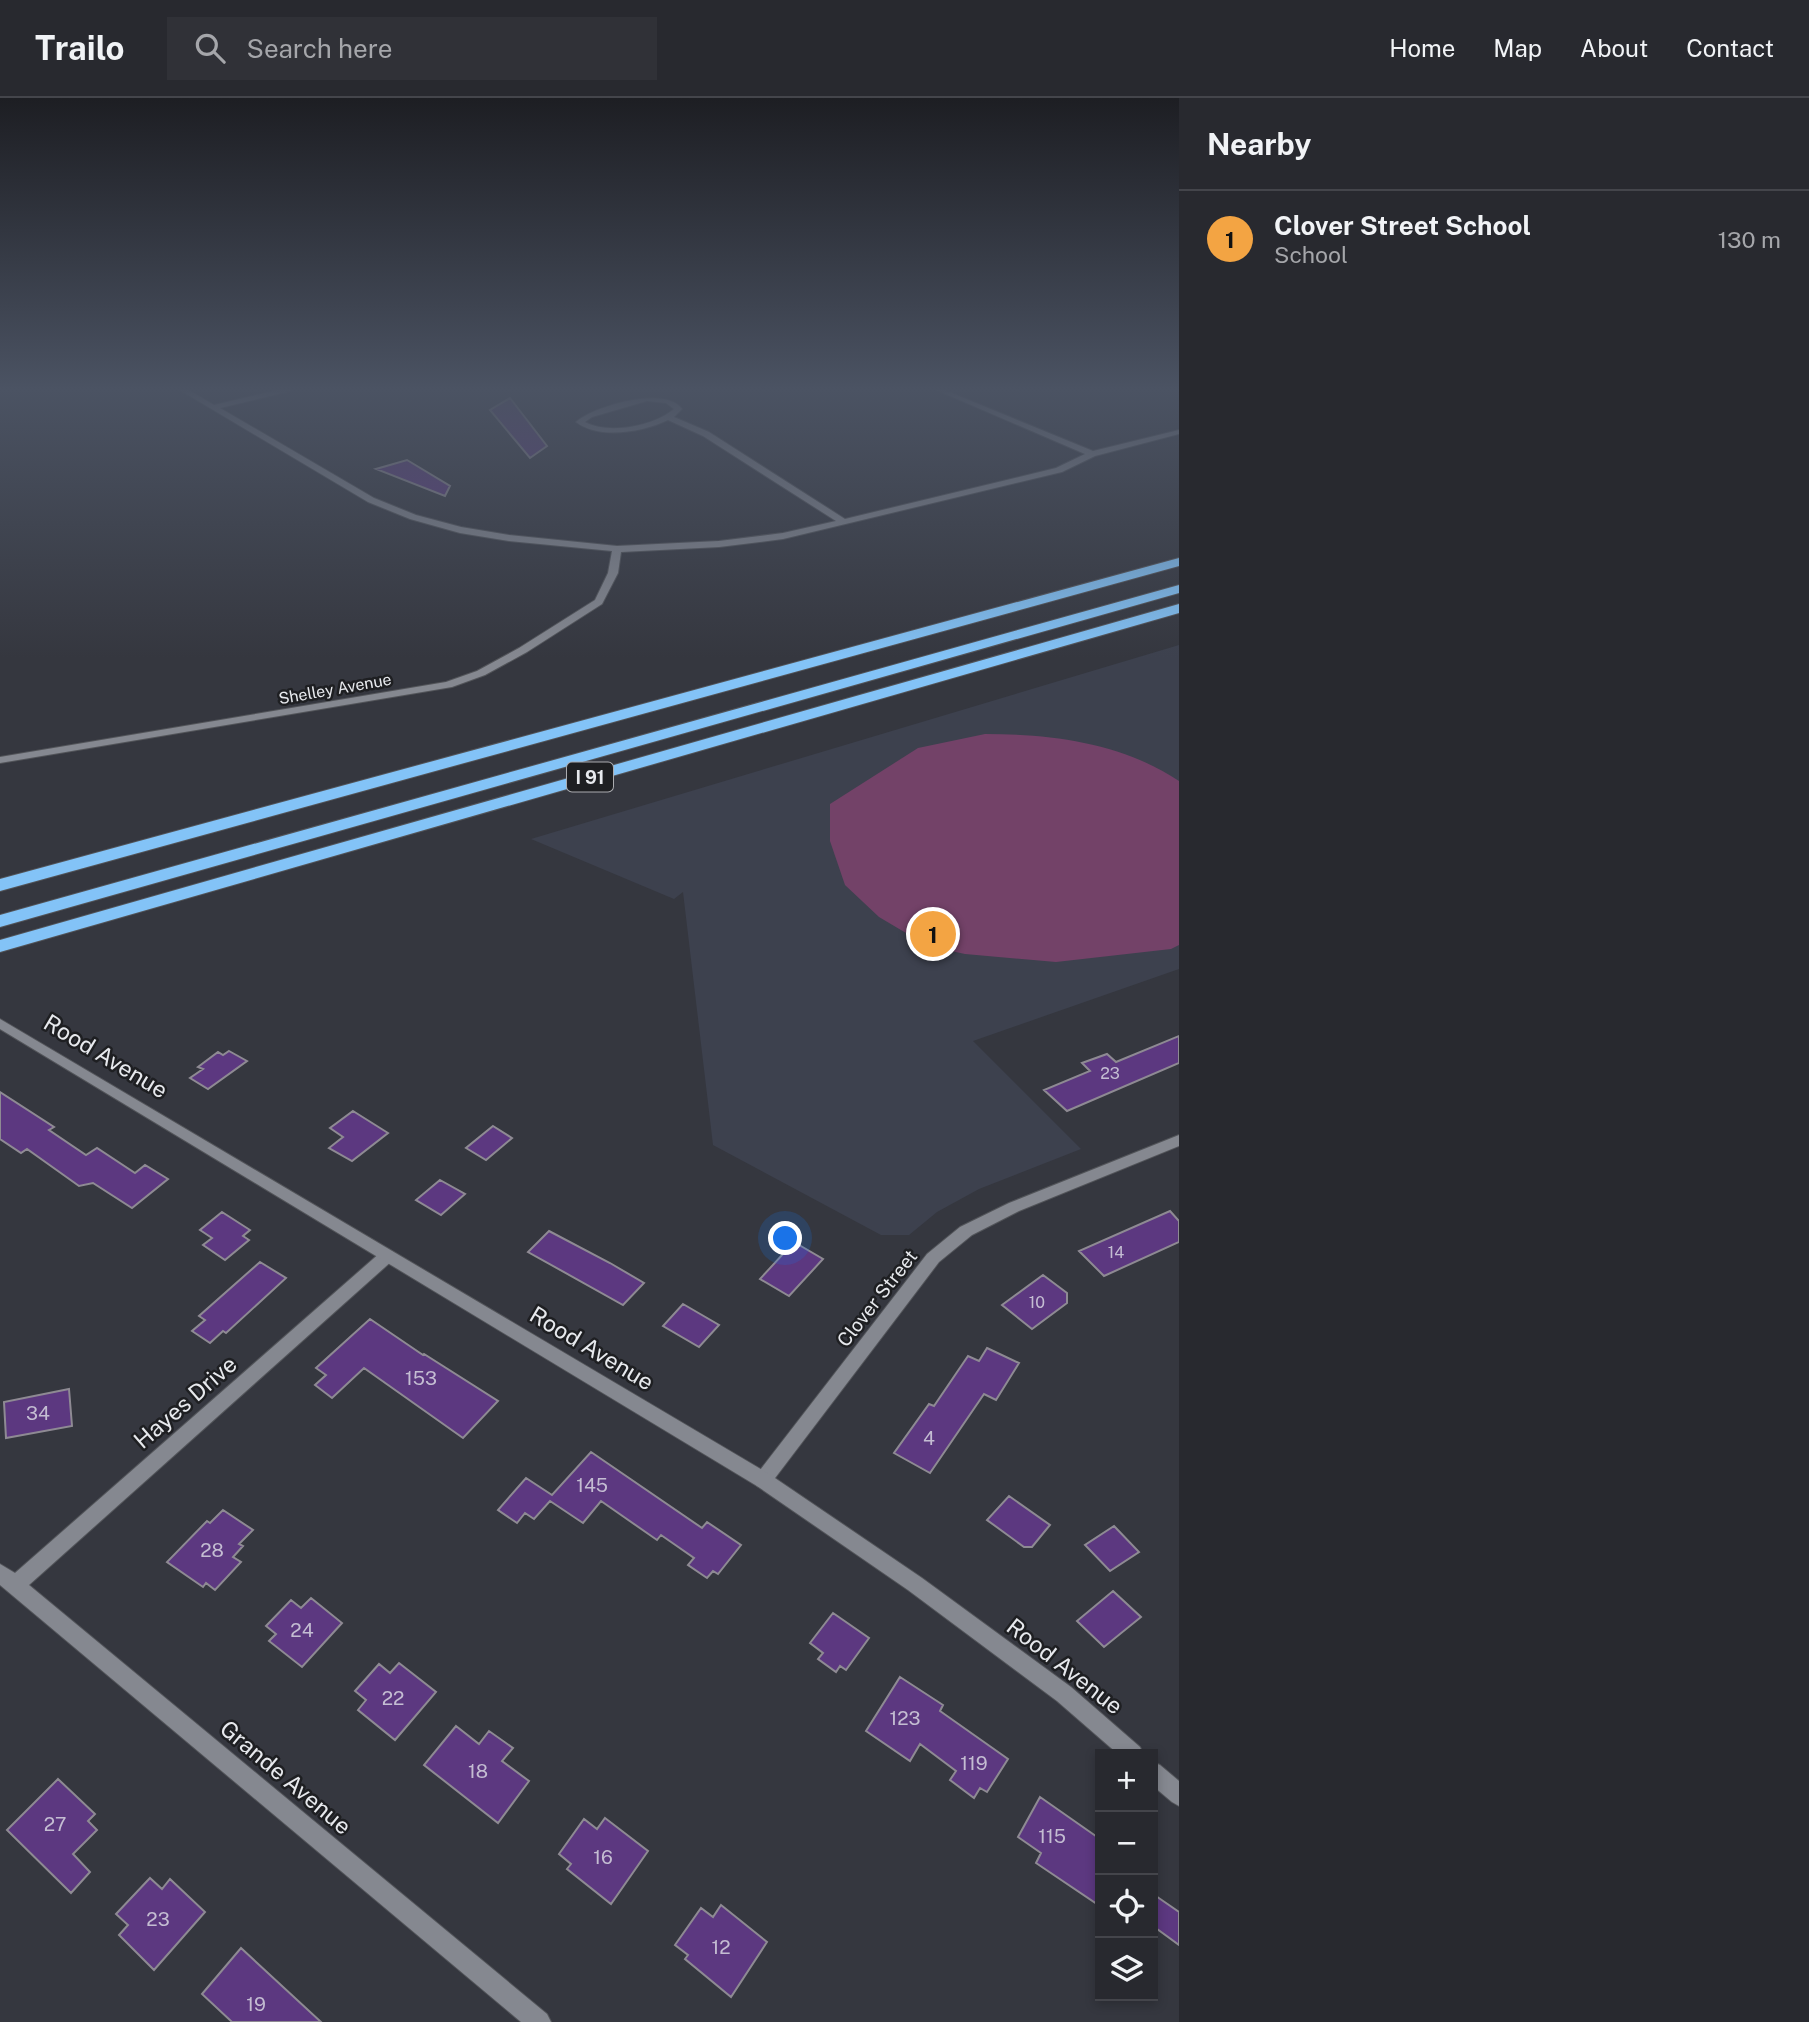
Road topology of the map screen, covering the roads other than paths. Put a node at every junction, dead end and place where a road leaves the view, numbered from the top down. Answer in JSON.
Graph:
{"nodes":[{"id":1,"x":336,"y":479,"type":"edge"},
{"id":2,"x":776,"y":479,"type":"edge"},
{"id":3,"x":1023,"y":479,"type":"edge"},
{"id":4,"x":844,"y":522,"type":"junction"},
{"id":5,"x":617,"y":549,"type":"junction"},
{"id":6,"x":1179,"y":562,"type":"edge"},
{"id":7,"x":1179,"y":580,"type":"edge"},
{"id":8,"x":1179,"y":589,"type":"edge"},
{"id":9,"x":1179,"y":608,"type":"edge"},
{"id":10,"x":0,"y":760,"type":"edge"},
{"id":11,"x":0,"y":885,"type":"edge"},
{"id":12,"x":0,"y":908,"type":"edge"},
{"id":13,"x":0,"y":921,"type":"edge"},
{"id":14,"x":0,"y":946,"type":"edge"},
{"id":15,"x":0,"y":1023,"type":"edge"},
{"id":16,"x":1179,"y":1139,"type":"edge"},
{"id":17,"x":387,"y":1256,"type":"junction"},
{"id":18,"x":763,"y":1480,"type":"junction"},
{"id":19,"x":8,"y":1579,"type":"edge"},
{"id":20,"x":1127,"y":1749,"type":"edge"},
{"id":21,"x":1158,"y":1777,"type":"edge"},
{"id":22,"x":1179,"y":1796,"type":"edge"},
{"id":23,"x":539,"y":2022,"type":"edge"}],
"edges":[{"from":1,"to":5,"type":"street"},
{"from":2,"to":4,"type":"street"},
{"from":3,"to":4,"type":"street"},
{"from":4,"to":5,"type":"street"},
{"from":5,"to":10,"type":"street","name":"Shelley Avenue"},
{"from":6,"to":11,"type":"highway"},
{"from":7,"to":12,"type":"highway"},
{"from":8,"to":13,"type":"highway"},
{"from":9,"to":14,"type":"highway","number":"I 91"},
{"from":15,"to":17,"type":"street","name":"Rood Avenue"},
{"from":16,"to":18,"type":"street","name":"Clover Street"},
{"from":17,"to":18,"type":"street","name":"Rood Avenue"},
{"from":17,"to":19,"type":"street","name":"Hayes Drive"},
{"from":18,"to":20,"type":"street","name":"Rood Avenue"},
{"from":19,"to":23,"type":"street","name":"Grande Avenue"},
{"from":21,"to":22,"type":"street"}]}
